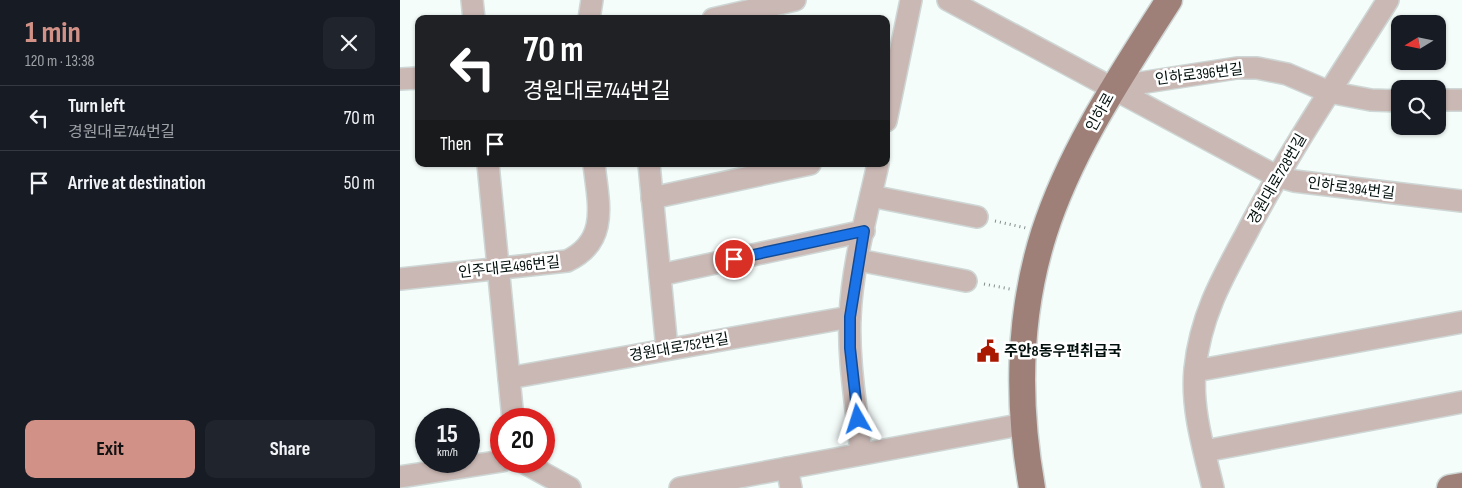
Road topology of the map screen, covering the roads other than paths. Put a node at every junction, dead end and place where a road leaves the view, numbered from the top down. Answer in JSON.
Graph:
{"nodes":[{"id":1,"x":472,"y":0,"type":"edge"},
{"id":2,"x":592,"y":0,"type":"edge"},
{"id":3,"x":795,"y":0,"type":"edge"},
{"id":4,"x":910,"y":0,"type":"edge"},
{"id":5,"x":948,"y":0,"type":"edge"},
{"id":6,"x":1170,"y":0,"type":"edge"},
{"id":7,"x":1388,"y":0,"type":"edge"},
{"id":8,"x":474,"y":15,"type":"edge"},
{"id":9,"x":590,"y":15,"type":"edge"},
{"id":10,"x":730,"y":15,"type":"edge"},
{"id":11,"x":415,"y":78,"type":"edge"},
{"id":12,"x":400,"y":79,"type":"edge"},
{"id":13,"x":1114,"y":87,"type":"junction"},
{"id":14,"x":1330,"y":92,"type":"junction"},
{"id":15,"x":1446,"y":100,"type":"edge"},
{"id":16,"x":1462,"y":100,"type":"edge"},
{"id":17,"x":890,"y":101,"type":"edge"},
{"id":18,"x":1391,"y":101,"type":"edge"},
{"id":19,"x":488,"y":167,"type":"edge"},
{"id":20,"x":594,"y":167,"type":"edge"},
{"id":21,"x":649,"y":167,"type":"edge"},
{"id":22,"x":796,"y":167,"type":"edge"},
{"id":23,"x":877,"y":167,"type":"edge"},
{"id":24,"x":1276,"y":176,"type":"junction"},
{"id":25,"x":871,"y":196,"type":"junction"},
{"id":26,"x":652,"y":198,"type":"junction"},
{"id":27,"x":1462,"y":201,"type":"edge"},
{"id":28,"x":977,"y":217,"type":"road end"},
{"id":29,"x":864,"y":231,"type":"junction"},
{"id":30,"x":858,"y":260,"type":"junction"},
{"id":31,"x":498,"y":268,"type":"junction"},
{"id":32,"x":660,"y":274,"type":"junction"},
{"id":33,"x":400,"y":279,"type":"edge"},
{"id":34,"x":966,"y":280,"type":"road end"},
{"id":35,"x":850,"y":317,"type":"junction"},
{"id":36,"x":1462,"y":322,"type":"edge"},
{"id":37,"x":667,"y":349,"type":"junction"},
{"id":38,"x":1195,"y":371,"type":"junction"},
{"id":39,"x":509,"y":378,"type":"junction"},
{"id":40,"x":1462,"y":402,"type":"edge"},
{"id":41,"x":512,"y":408,"type":"edge"},
{"id":42,"x":1024,"y":424,"type":"junction"},
{"id":43,"x":1205,"y":451,"type":"junction"},
{"id":44,"x":861,"y":454,"type":"junction"},
{"id":45,"x":490,"y":463,"type":"edge"},
{"id":46,"x":543,"y":473,"type":"edge"},
{"id":47,"x":400,"y":477,"type":"edge"},
{"id":48,"x":789,"y":478,"type":"edge"},
{"id":49,"x":1462,"y":486,"type":"edge"},
{"id":50,"x":570,"y":488,"type":"edge"},
{"id":51,"x":680,"y":488,"type":"edge"},
{"id":52,"x":1032,"y":488,"type":"edge"},
{"id":53,"x":1214,"y":488,"type":"edge"},
{"id":54,"x":1450,"y":488,"type":"edge"}],
"edges":[{"from":1,"to":8,"type":"lane"},
{"from":2,"to":9,"type":"lane"},
{"from":3,"to":10,"type":"lane"},
{"from":4,"to":17,"type":"lane"},
{"from":5,"to":13,"type":"lane","name":"인하로394번길"},
{"from":6,"to":13,"type":"main road","name":"인하로"},
{"from":7,"to":14,"type":"lane","name":"경원대로728번길"},
{"from":11,"to":12,"type":"lane"},
{"from":13,"to":14,"type":"lane","name":"인하로396번길"},
{"from":13,"to":24,"type":"lane","name":"인하로394번길"},
{"from":13,"to":42,"type":"main road","name":"인하로"},
{"from":14,"to":18,"type":"lane","name":"인하로396번길"},
{"from":14,"to":24,"type":"lane","name":"경원대로728번길"},
{"from":15,"to":16,"type":"lane"},
{"from":19,"to":31,"type":"lane"},
{"from":20,"to":31,"type":"lane","name":"인주대로496번길"},
{"from":21,"to":26,"type":"lane"},
{"from":22,"to":26,"type":"lane"},
{"from":23,"to":25,"type":"lane"},
{"from":24,"to":27,"type":"lane","name":"인하로394번길"},
{"from":24,"to":38,"type":"lane","name":"경원대로728번길"},
{"from":25,"to":28,"type":"lane"},
{"from":25,"to":29,"type":"lane"},
{"from":26,"to":32,"type":"lane"},
{"from":29,"to":30,"type":"lane"},
{"from":29,"to":32,"type":"lane"},
{"from":30,"to":34,"type":"lane"},
{"from":30,"to":35,"type":"lane"},
{"from":31,"to":33,"type":"lane","name":"인주대로496번길"},
{"from":31,"to":39,"type":"lane"},
{"from":32,"to":37,"type":"lane"},
{"from":35,"to":37,"type":"lane","name":"경원대로752번길"},
{"from":35,"to":44,"type":"lane"},
{"from":36,"to":38,"type":"lane"},
{"from":37,"to":39,"type":"lane","name":"경원대로752번길"},
{"from":38,"to":43,"type":"lane","name":"경원대로728번길"},
{"from":39,"to":41,"type":"lane"},
{"from":40,"to":43,"type":"lane"},
{"from":42,"to":44,"type":"lane"},
{"from":42,"to":52,"type":"main road","name":"인하로"},
{"from":43,"to":53,"type":"lane","name":"경원대로728번길"},
{"from":44,"to":48,"type":"lane"},
{"from":45,"to":47,"type":"lane"},
{"from":46,"to":50,"type":"lane"},
{"from":48,"to":51,"type":"lane"},
{"from":49,"to":54,"type":"main road"}]}
